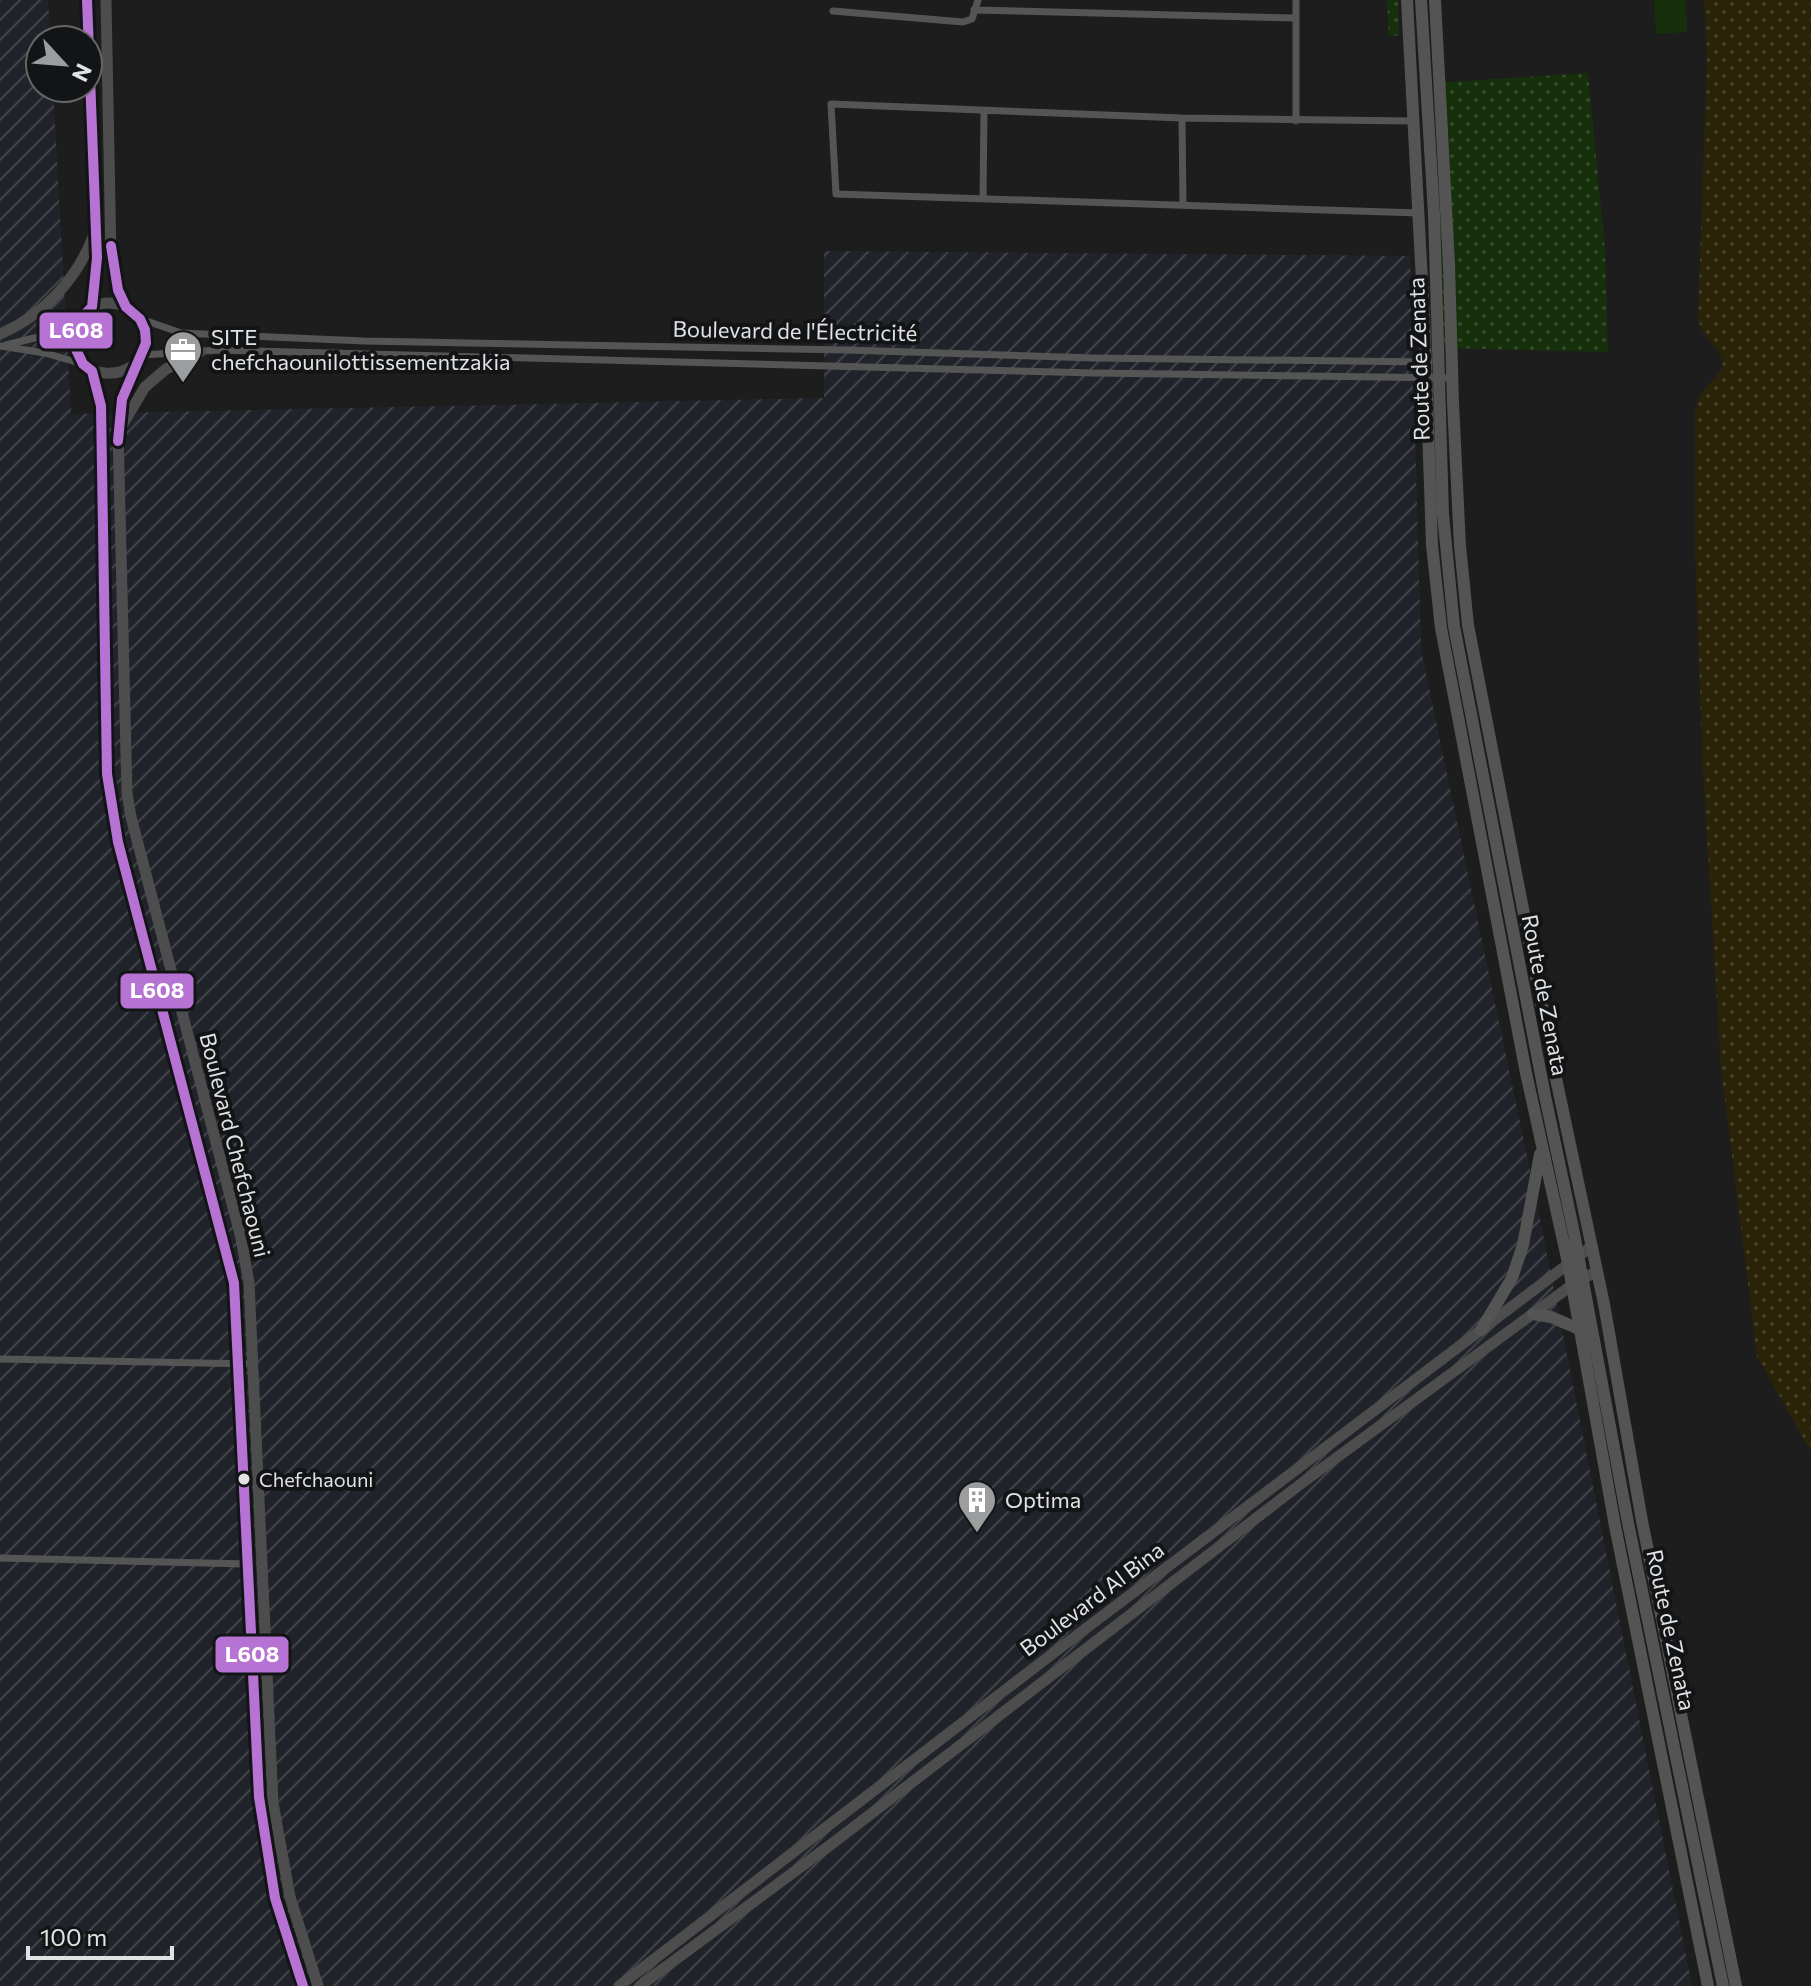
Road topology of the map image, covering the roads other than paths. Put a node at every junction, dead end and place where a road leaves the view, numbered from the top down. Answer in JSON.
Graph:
{"nodes":[{"id":1,"x":87,"y":0,"type":"edge"},
{"id":2,"x":106,"y":0,"type":"edge"},
{"id":3,"x":967,"y":0,"type":"edge"},
{"id":4,"x":978,"y":0,"type":"edge"},
{"id":5,"x":1165,"y":0,"type":"edge"},
{"id":6,"x":1296,"y":0,"type":"edge"},
{"id":7,"x":1407,"y":0,"type":"edge"},
{"id":8,"x":1414,"y":0,"type":"edge"},
{"id":9,"x":1421,"y":0,"type":"edge"},
{"id":10,"x":1435,"y":0,"type":"edge"},
{"id":11,"x":974,"y":10,"type":"junction"},
{"id":12,"x":833,"y":11,"type":"dead end"},
{"id":13,"x":1164,"y":13,"type":"junction"},
{"id":14,"x":1295,"y":18,"type":"junction"},
{"id":15,"x":984,"y":111,"type":"junction"},
{"id":16,"x":1182,"y":118,"type":"junction"},
{"id":17,"x":1296,"y":121,"type":"junction"},
{"id":18,"x":1413,"y":121,"type":"junction"},
{"id":19,"x":983,"y":199,"type":"junction"},
{"id":20,"x":1183,"y":205,"type":"junction"},
{"id":21,"x":1419,"y":213,"type":"junction"},
{"id":22,"x":95,"y":232,"type":"junction"},
{"id":23,"x":92,"y":307,"type":"junction"},
{"id":24,"x":126,"y":307,"type":"junction"},
{"id":25,"x":140,"y":319,"type":"junction"},
{"id":26,"x":75,"y":328,"type":"junction"},
{"id":27,"x":1,"y":342,"type":"edge"},
{"id":28,"x":200,"y":352,"type":"junction"},
{"id":29,"x":138,"y":360,"type":"junction"},
{"id":30,"x":1437,"y":362,"type":"junction"},
{"id":31,"x":87,"y":367,"type":"junction"},
{"id":32,"x":1437,"y":378,"type":"junction"},
{"id":33,"x":118,"y":432,"type":"junction"},
{"id":34,"x":1542,"y":1147,"type":"junction"},
{"id":35,"x":1592,"y":1246,"type":"junction"},
{"id":36,"x":1573,"y":1260,"type":"junction"},
{"id":37,"x":1597,"y":1271,"type":"junction"},
{"id":38,"x":1577,"y":1282,"type":"junction"},
{"id":39,"x":1533,"y":1314,"type":"junction"},
{"id":40,"x":1579,"y":1329,"type":"junction"},
{"id":41,"x":1481,"y":1330,"type":"junction"},
{"id":42,"x":0,"y":1359,"type":"edge"},
{"id":43,"x":237,"y":1364,"type":"junction"},
{"id":44,"x":253,"y":1364,"type":"junction"},
{"id":45,"x":0,"y":1558,"type":"edge"},
{"id":46,"x":247,"y":1564,"type":"junction"},
{"id":47,"x":303,"y":1986,"type":"edge"},
{"id":48,"x":318,"y":1986,"type":"edge"},
{"id":49,"x":619,"y":1986,"type":"edge"},
{"id":50,"x":640,"y":1986,"type":"edge"},
{"id":51,"x":1711,"y":1986,"type":"edge"},
{"id":52,"x":1723,"y":1986,"type":"edge"},
{"id":53,"x":1736,"y":1986,"type":"edge"}],
"edges":[{"from":1,"to":22,"type":"street"},
{"from":2,"to":24,"type":"street"},
{"from":3,"to":11,"type":"street"},
{"from":4,"to":11,"type":"street"},
{"from":5,"to":13,"type":"street"},
{"from":6,"to":14,"type":"street"},
{"from":7,"to":18,"type":"main road","name":"Route de Zenata"},
{"from":8,"to":30,"type":"main road","name":"Route de Zenata"},
{"from":9,"to":30,"type":"main road","name":"Route de Zenata"},
{"from":10,"to":30,"type":"main road","name":"Route de Zenata"},
{"from":11,"to":12,"type":"street"},
{"from":11,"to":13,"type":"street"},
{"from":13,"to":14,"type":"street"},
{"from":14,"to":17,"type":"street"},
{"from":15,"to":16,"type":"street"},
{"from":15,"to":19,"type":"street"},
{"from":15,"to":19,"type":"street"},
{"from":16,"to":17,"type":"street"},
{"from":16,"to":20,"type":"street"},
{"from":17,"to":18,"type":"street"},
{"from":18,"to":21,"type":"main road","name":"Route de Zenata"},
{"from":19,"to":20,"type":"street"},
{"from":20,"to":21,"type":"street"},
{"from":21,"to":30,"type":"main road","name":"Route de Zenata"},
{"from":22,"to":23,"type":"street"},
{"from":22,"to":27,"type":"street"},
{"from":23,"to":24,"type":"street"},
{"from":23,"to":26,"type":"street"},
{"from":24,"to":25,"type":"street"},
{"from":25,"to":29,"type":"street","name":"Boulevard Chefchaouni"},
{"from":25,"to":30,"type":"street","name":"Boulevard de l'Électricité"},
{"from":26,"to":27,"type":"street"},
{"from":26,"to":31,"type":"street","name":"Boulevard Chefchaouni"},
{"from":27,"to":31,"type":"street"},
{"from":28,"to":29,"type":"street","name":"Boulevard de l'Électricité"},
{"from":28,"to":32,"type":"street","name":"Boulevard de l'Électricité"},
{"from":28,"to":33,"type":"street"},
{"from":29,"to":31,"type":"street"},
{"from":29,"to":33,"type":"street","name":"Boulevard Chefchaouni"},
{"from":30,"to":32,"type":"main road","name":"Route de Zenata"},
{"from":30,"to":32,"type":"main road","name":"Route de Zenata"},
{"from":31,"to":43,"type":"street","name":"Boulevard Chefchaouni"},
{"from":32,"to":34,"type":"main road","name":"Route de Zenata"},
{"from":32,"to":35,"type":"main road","name":"Route de Zenata"},
{"from":32,"to":36,"type":"main road","name":"Route de Zenata"},
{"from":33,"to":44,"type":"street","name":"Boulevard Chefchaouni"},
{"from":34,"to":36,"type":"main road","name":"Route de Zenata"},
{"from":34,"to":41,"type":"main road"},
{"from":35,"to":36,"type":"street","name":"Boulevard Al Bina"},
{"from":35,"to":37,"type":"main road","name":"Route de Zenata"},
{"from":36,"to":38,"type":"main road","name":"Route de Zenata"},
{"from":36,"to":41,"type":"street","name":"Boulevard Al Bina"},
{"from":37,"to":38,"type":"street","name":"Boulevard Al Bina"},
{"from":37,"to":53,"type":"main road","name":"Route de Zenata"},
{"from":38,"to":39,"type":"street","name":"Boulevard Al Bina"},
{"from":38,"to":40,"type":"main road","name":"Route de Zenata"},
{"from":38,"to":51,"type":"main road","name":"Route de Zenata"},
{"from":38,"to":52,"type":"main road","name":"Route de Zenata"},
{"from":39,"to":40,"type":"main road"},
{"from":39,"to":50,"type":"street","name":"Boulevard Al Bina"},
{"from":40,"to":51,"type":"main road","name":"Route de Zenata"},
{"from":41,"to":49,"type":"street","name":"Boulevard Al Bina"},
{"from":42,"to":43,"type":"street"},
{"from":43,"to":44,"type":"street"},
{"from":43,"to":46,"type":"street","name":"Boulevard Chefchaouni"},
{"from":44,"to":48,"type":"street","name":"Boulevard Chefchaouni"},
{"from":45,"to":46,"type":"street"},
{"from":46,"to":47,"type":"street","name":"Boulevard Chefchaouni"}]}
